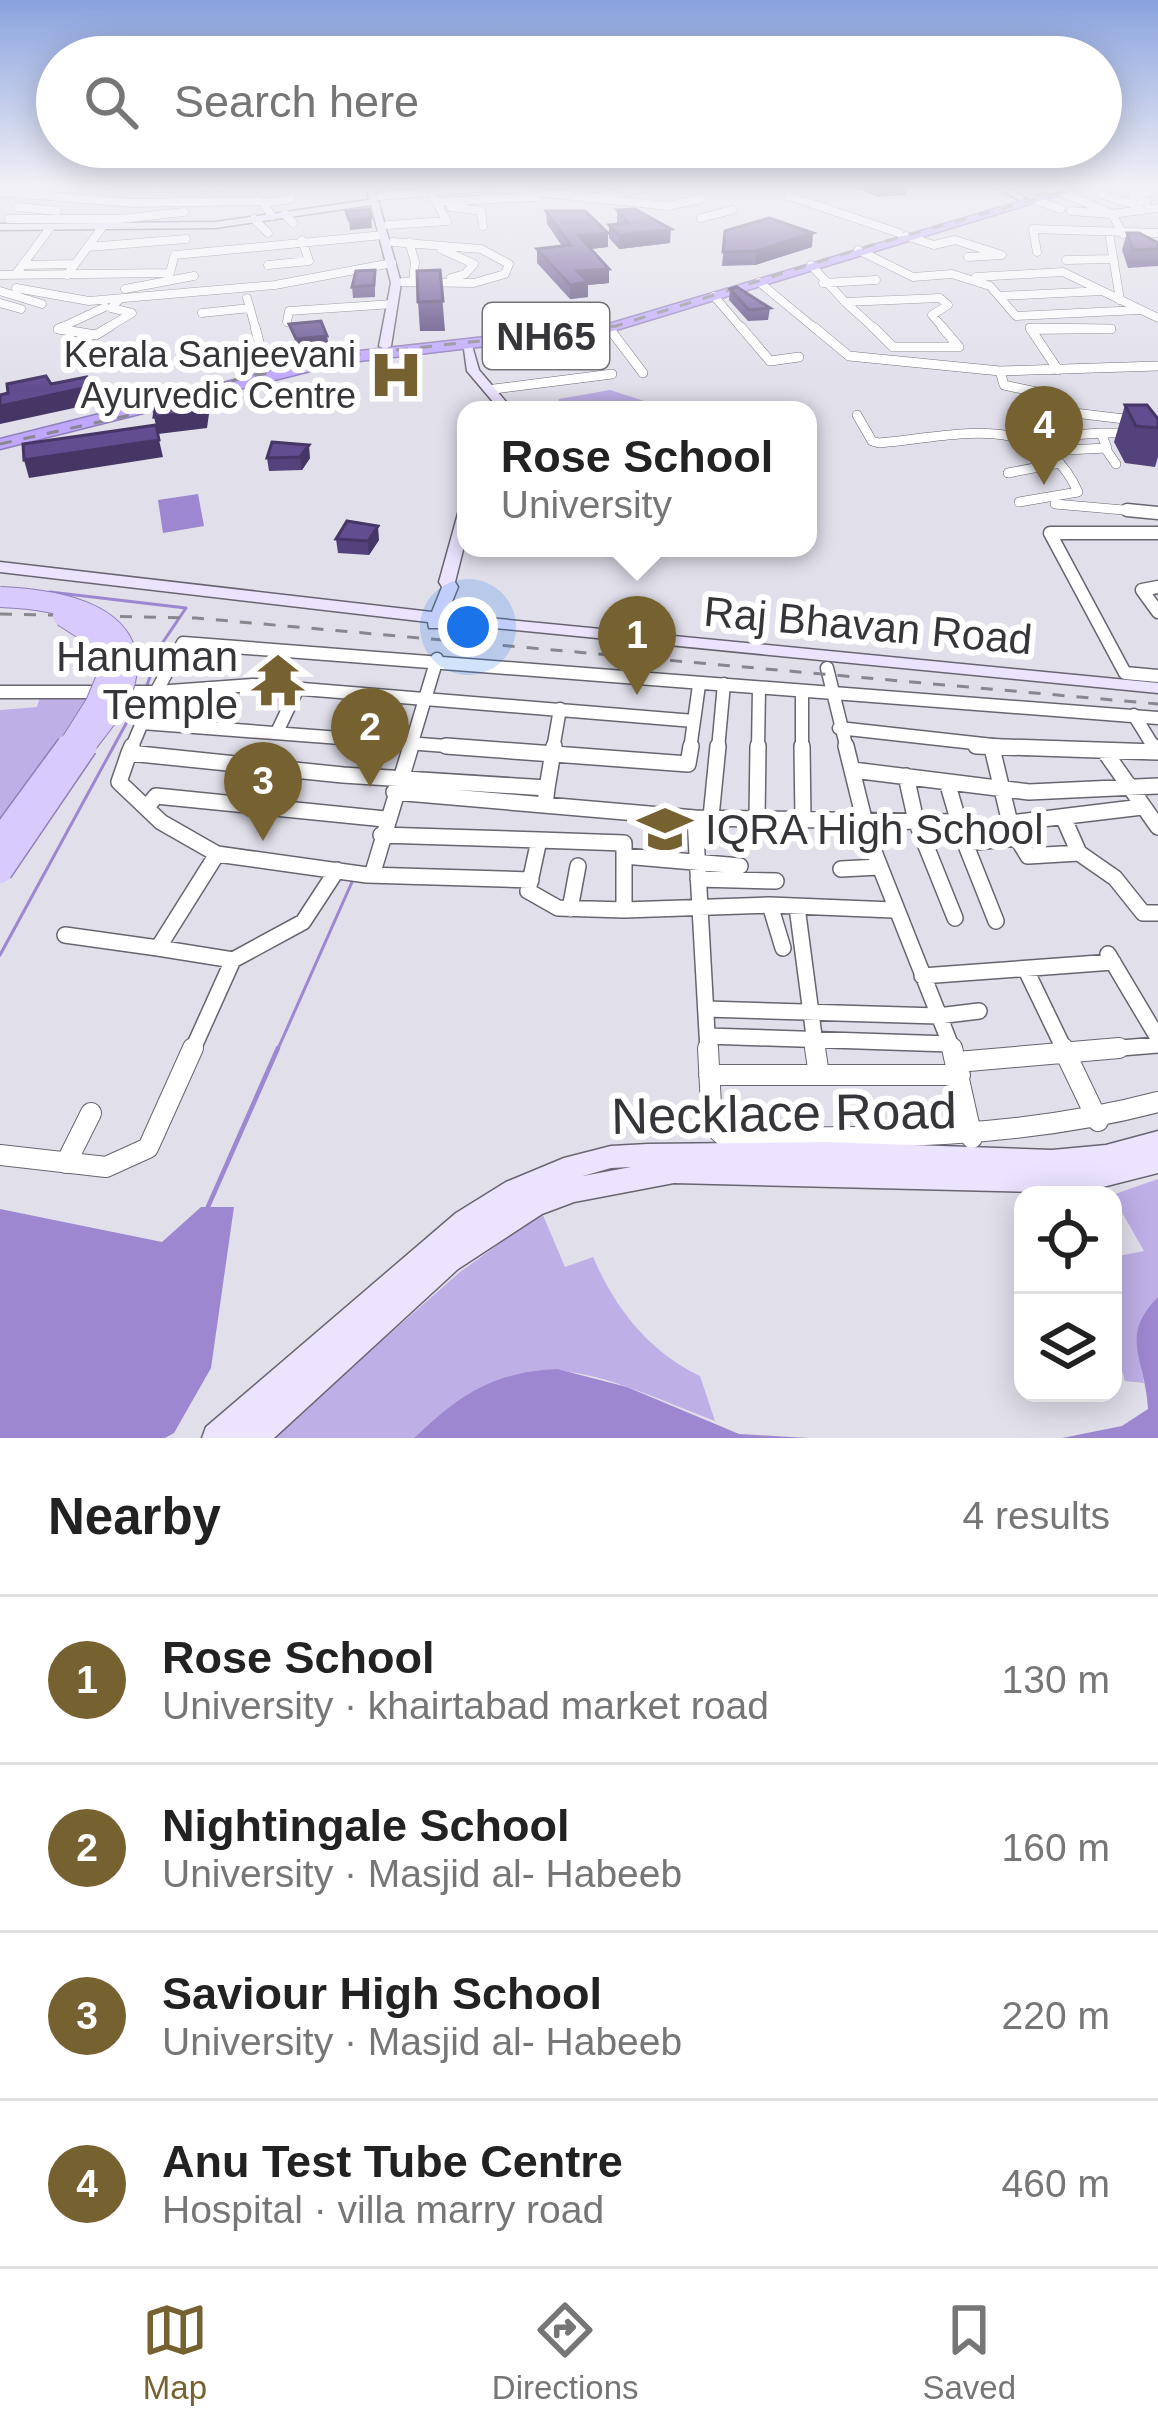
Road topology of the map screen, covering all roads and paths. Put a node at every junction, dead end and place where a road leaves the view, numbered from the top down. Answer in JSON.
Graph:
{"nodes":[{"id":1,"x":30,"y":253,"type":"edge"},
{"id":2,"x":83,"y":253,"type":"edge"},
{"id":3,"x":189,"y":253,"type":"edge"},
{"id":4,"x":306,"y":253,"type":"edge"},
{"id":5,"x":363,"y":253,"type":"edge"},
{"id":6,"x":391,"y":253,"type":"edge"},
{"id":7,"x":396,"y":253,"type":"edge"},
{"id":8,"x":413,"y":253,"type":"edge"},
{"id":9,"x":450,"y":253,"type":"edge"},
{"id":10,"x":489,"y":253,"type":"edge"},
{"id":11,"x":842,"y":253,"type":"edge"},
{"id":12,"x":848,"y":253,"type":"edge"},
{"id":13,"x":864,"y":253,"type":"edge"},
{"id":14,"x":996,"y":253,"type":"edge"},
{"id":15,"x":1110,"y":253,"type":"edge"},
{"id":16,"x":134,"y":256,"type":"dead end"},
{"id":17,"x":968,"y":257,"type":"dead end"},
{"id":18,"x":1111,"y":259,"type":"junction"},
{"id":19,"x":1066,"y":260,"type":"dead end"},
{"id":20,"x":392,"y":263,"type":"junction"},
{"id":21,"x":75,"y":264,"type":"junction"},
{"id":22,"x":22,"y":265,"type":"junction"},
{"id":23,"x":368,"y":265,"type":"junction"},
{"id":24,"x":811,"y":265,"type":"junction"},
{"id":25,"x":268,"y":266,"type":"dead end"},
{"id":26,"x":121,"y":274,"type":"junction"},
{"id":27,"x":0,"y":275,"type":"edge"},
{"id":28,"x":15,"y":275,"type":"junction"},
{"id":29,"x":67,"y":275,"type":"junction"},
{"id":30,"x":194,"y":276,"type":"dead end"},
{"id":31,"x":963,"y":278,"type":"junction"},
{"id":32,"x":876,"y":280,"type":"dead end"},
{"id":33,"x":433,"y":281,"type":"junction"},
{"id":34,"x":408,"y":282,"type":"junction"},
{"id":35,"x":759,"y":282,"type":"junction"},
{"id":36,"x":824,"y":283,"type":"junction"},
{"id":37,"x":16,"y":288,"type":"dead end"},
{"id":38,"x":0,"y":291,"type":"edge"},
{"id":39,"x":1107,"y":291,"type":"junction"},
{"id":40,"x":714,"y":296,"type":"junction"},
{"id":41,"x":999,"y":296,"type":"junction"},
{"id":42,"x":112,"y":300,"type":"junction"},
{"id":43,"x":1120,"y":300,"type":"junction"},
{"id":44,"x":842,"y":302,"type":"junction"},
{"id":45,"x":0,"y":303,"type":"edge"},
{"id":46,"x":42,"y":304,"type":"dead end"},
{"id":47,"x":392,"y":304,"type":"junction"},
{"id":48,"x":21,"y":309,"type":"dead end"},
{"id":49,"x":323,"y":309,"type":"junction"},
{"id":50,"x":1139,"y":310,"type":"junction"},
{"id":51,"x":202,"y":313,"type":"dead end"},
{"id":52,"x":642,"y":316,"type":"junction"},
{"id":53,"x":76,"y":317,"type":"dead end"},
{"id":54,"x":1158,"y":318,"type":"edge"},
{"id":55,"x":287,"y":322,"type":"edge"},
{"id":56,"x":329,"y":325,"type":"edge"},
{"id":57,"x":609,"y":328,"type":"junction"},
{"id":58,"x":1111,"y":329,"type":"dead end"},
{"id":59,"x":391,"y":341,"type":"junction"},
{"id":60,"x":467,"y":344,"type":"junction"},
{"id":61,"x":800,"y":357,"type":"dead end"},
{"id":62,"x":771,"y":362,"type":"junction"},
{"id":63,"x":1158,"y":366,"type":"edge"},
{"id":64,"x":266,"y":368,"type":"junction"},
{"id":65,"x":1058,"y":370,"type":"junction"},
{"id":66,"x":1000,"y":371,"type":"junction"},
{"id":67,"x":643,"y":373,"type":"dead end"},
{"id":68,"x":612,"y":374,"type":"dead end"},
{"id":69,"x":241,"y":377,"type":"junction"},
{"id":70,"x":772,"y":377,"type":"dead end"},
{"id":71,"x":494,"y":389,"type":"junction"},
{"id":72,"x":501,"y":401,"type":"edge"},
{"id":73,"x":857,"y":415,"type":"dead end"},
{"id":74,"x":1158,"y":423,"type":"edge"},
{"id":75,"x":1101,"y":433,"type":"junction"},
{"id":76,"x":1144,"y":435,"type":"edge"},
{"id":77,"x":1030,"y":438,"type":"junction"},
{"id":78,"x":0,"y":441,"type":"edge"},
{"id":79,"x":1105,"y":448,"type":"junction"},
{"id":80,"x":1046,"y":451,"type":"junction"},
{"id":81,"x":1060,"y":463,"type":"junction"},
{"id":82,"x":1116,"y":464,"type":"dead end"},
{"id":83,"x":1009,"y":473,"type":"dead end"},
{"id":84,"x":1002,"y":498,"type":"dead end"},
{"id":85,"x":1019,"y":502,"type":"junction"},
{"id":86,"x":1158,"y":513,"type":"edge"},
{"id":87,"x":1158,"y":532,"type":"edge"},
{"id":88,"x":457,"y":544,"type":"edge"},
{"id":89,"x":0,"y":572,"type":"edge"},
{"id":90,"x":1157,"y":582,"type":"edge"},
{"id":91,"x":0,"y":597,"type":"edge"},
{"id":92,"x":0,"y":606,"type":"edge"},
{"id":93,"x":1158,"y":612,"type":"edge"},
{"id":94,"x":431,"y":622,"type":"junction"},
{"id":95,"x":437,"y":659,"type":"junction"},
{"id":96,"x":827,"y":668,"type":"junction"},
{"id":97,"x":1158,"y":676,"type":"edge"},
{"id":98,"x":724,"y":684,"type":"junction"},
{"id":99,"x":699,"y":685,"type":"junction"},
{"id":100,"x":298,"y":688,"type":"junction"},
{"id":101,"x":759,"y":688,"type":"junction"},
{"id":102,"x":802,"y":691,"type":"junction"},
{"id":103,"x":0,"y":692,"type":"edge"},
{"id":104,"x":156,"y":692,"type":"junction"},
{"id":105,"x":832,"y":692,"type":"junction"},
{"id":106,"x":1158,"y":692,"type":"edge"},
{"id":107,"x":423,"y":699,"type":"junction"},
{"id":108,"x":560,"y":709,"type":"junction"},
{"id":109,"x":1134,"y":716,"type":"junction"},
{"id":110,"x":1158,"y":718,"type":"edge"},
{"id":111,"x":694,"y":721,"type":"junction"},
{"id":112,"x":142,"y":723,"type":"junction"},
{"id":113,"x":839,"y":728,"type":"junction"},
{"id":114,"x":278,"y":730,"type":"junction"},
{"id":115,"x":409,"y":742,"type":"junction"},
{"id":116,"x":992,"y":748,"type":"junction"},
{"id":117,"x":554,"y":752,"type":"junction"},
{"id":118,"x":1105,"y":752,"type":"junction"},
{"id":119,"x":1158,"y":752,"type":"edge"},
{"id":120,"x":129,"y":753,"type":"junction"},
{"id":121,"x":853,"y":770,"type":"junction"},
{"id":122,"x":906,"y":776,"type":"junction"},
{"id":123,"x":947,"y":782,"type":"junction"},
{"id":124,"x":396,"y":785,"type":"junction"},
{"id":125,"x":1126,"y":786,"type":"junction"},
{"id":126,"x":1158,"y":786,"type":"edge"},
{"id":127,"x":999,"y":789,"type":"junction"},
{"id":128,"x":546,"y":797,"type":"junction"},
{"id":129,"x":147,"y":807,"type":"junction"},
{"id":130,"x":1142,"y":807,"type":"junction"},
{"id":131,"x":703,"y":818,"type":"junction"},
{"id":132,"x":757,"y":819,"type":"junction"},
{"id":133,"x":1064,"y":819,"type":"junction"},
{"id":134,"x":802,"y":820,"type":"junction"},
{"id":135,"x":916,"y":821,"type":"junction"},
{"id":136,"x":956,"y":822,"type":"junction"},
{"id":137,"x":383,"y":827,"type":"junction"},
{"id":138,"x":1158,"y":827,"type":"edge"},
{"id":139,"x":867,"y":830,"type":"junction"},
{"id":140,"x":1014,"y":831,"type":"junction"},
{"id":141,"x":0,"y":840,"type":"edge"},
{"id":142,"x":539,"y":840,"type":"junction"},
{"id":143,"x":844,"y":840,"type":"dead end"},
{"id":144,"x":965,"y":843,"type":"junction"},
{"id":145,"x":1079,"y":853,"type":"junction"},
{"id":146,"x":217,"y":854,"type":"junction"},
{"id":147,"x":624,"y":856,"type":"junction"},
{"id":148,"x":578,"y":866,"type":"dead end"},
{"id":149,"x":740,"y":866,"type":"dead end"},
{"id":150,"x":879,"y":867,"type":"junction"},
{"id":151,"x":842,"y":869,"type":"dead end"},
{"id":152,"x":337,"y":870,"type":"junction"},
{"id":153,"x":0,"y":871,"type":"edge"},
{"id":154,"x":698,"y":871,"type":"junction"},
{"id":155,"x":373,"y":872,"type":"junction"},
{"id":156,"x":530,"y":880,"type":"junction"},
{"id":157,"x":776,"y":880,"type":"dead end"},
{"id":158,"x":770,"y":905,"type":"junction"},
{"id":159,"x":700,"y":906,"type":"junction"},
{"id":160,"x":797,"y":907,"type":"junction"},
{"id":161,"x":570,"y":909,"type":"junction"},
{"id":162,"x":624,"y":910,"type":"junction"},
{"id":163,"x":893,"y":910,"type":"junction"},
{"id":164,"x":1158,"y":913,"type":"edge"},
{"id":165,"x":955,"y":918,"type":"dead end"},
{"id":166,"x":996,"y":921,"type":"dead end"},
{"id":167,"x":65,"y":934,"type":"dead end"},
{"id":168,"x":158,"y":948,"type":"junction"},
{"id":169,"x":783,"y":948,"type":"dead end"},
{"id":170,"x":233,"y":960,"type":"junction"},
{"id":171,"x":1026,"y":970,"type":"junction"},
{"id":172,"x":922,"y":976,"type":"junction"},
{"id":173,"x":706,"y":1009,"type":"junction"},
{"id":174,"x":980,"y":1011,"type":"dead end"},
{"id":175,"x":811,"y":1012,"type":"junction"},
{"id":176,"x":938,"y":1016,"type":"junction"},
{"id":177,"x":707,"y":1036,"type":"junction"},
{"id":178,"x":814,"y":1040,"type":"junction"},
{"id":179,"x":1158,"y":1041,"type":"edge"},
{"id":180,"x":1061,"y":1052,"type":"junction"},
{"id":181,"x":955,"y":1060,"type":"junction"},
{"id":182,"x":710,"y":1075,"type":"junction"},
{"id":183,"x":819,"y":1075,"type":"junction"},
{"id":184,"x":1158,"y":1102,"type":"edge"},
{"id":185,"x":91,"y":1113,"type":"dead end"},
{"id":186,"x":1098,"y":1121,"type":"junction"},
{"id":187,"x":972,"y":1138,"type":"junction"},
{"id":188,"x":1158,"y":1142,"type":"edge"},
{"id":189,"x":0,"y":1155,"type":"edge"},
{"id":190,"x":1158,"y":1161,"type":"edge"},
{"id":191,"x":66,"y":1163,"type":"junction"},
{"id":192,"x":828,"y":1163,"type":"junction"},
{"id":193,"x":1047,"y":1172,"type":"junction"},
{"id":194,"x":217,"y":1438,"type":"edge"},
{"id":195,"x":252,"y":1438,"type":"edge"}],
"edges":[{"from":1,"to":22,"type":"street"},
{"from":2,"to":21,"type":"street"},
{"from":3,"to":26,"type":"street"},
{"from":4,"to":25,"type":"street"},
{"from":5,"to":23,"type":"street"},
{"from":6,"to":20,"type":"main road"},
{"from":7,"to":34,"type":"main road"},
{"from":8,"to":34,"type":"street"},
{"from":9,"to":33,"type":"street"},
{"from":10,"to":33,"type":"street"},
{"from":11,"to":52,"type":"highway","number":"NH65"},
{"from":12,"to":24,"type":"highway","number":"NH65"},
{"from":13,"to":31,"type":"street"},
{"from":14,"to":17,"type":"street"},
{"from":15,"to":18,"type":"street"},
{"from":16,"to":26,"type":"street"},
{"from":18,"to":19,"type":"street"},
{"from":18,"to":43,"type":"street"},
{"from":20,"to":23,"type":"street"},
{"from":20,"to":47,"type":"main road"},
{"from":21,"to":22,"type":"street"},
{"from":21,"to":29,"type":"street"},
{"from":22,"to":28,"type":"street"},
{"from":23,"to":42,"type":"street"},
{"from":24,"to":35,"type":"highway","number":"NH65"},
{"from":24,"to":36,"type":"street"},
{"from":26,"to":29,"type":"street"},
{"from":26,"to":42,"type":"street"},
{"from":27,"to":28,"type":"street"},
{"from":28,"to":29,"type":"street"},
{"from":30,"to":42,"type":"street"},
{"from":31,"to":39,"type":"street"},
{"from":31,"to":41,"type":"street"},
{"from":32,"to":36,"type":"street"},
{"from":33,"to":34,"type":"street"},
{"from":34,"to":59,"type":"main road"},
{"from":35,"to":40,"type":"highway","number":"NH65"},
{"from":35,"to":66,"type":"street"},
{"from":36,"to":44,"type":"street"},
{"from":37,"to":42,"type":"street"},
{"from":38,"to":46,"type":"street"},
{"from":39,"to":41,"type":"street"},
{"from":39,"to":43,"type":"street"},
{"from":40,"to":52,"type":"highway","number":"NH65"},
{"from":40,"to":62,"type":"street"},
{"from":41,"to":50,"type":"street"},
{"from":42,"to":42,"type":"street"},
{"from":42,"to":53,"type":"street"},
{"from":43,"to":50,"type":"street"},
{"from":44,"to":44,"type":"street"},
{"from":45,"to":48,"type":"street"},
{"from":47,"to":49,"type":"street"},
{"from":47,"to":59,"type":"main road"},
{"from":49,"to":55,"type":"street"},
{"from":49,"to":56,"type":"street"},
{"from":50,"to":54,"type":"street"},
{"from":51,"to":64,"type":"street"},
{"from":52,"to":57,"type":"highway","number":"NH65"},
{"from":52,"to":59,"type":"highway","number":"NH65"},
{"from":57,"to":60,"type":"highway","number":"NH65"},
{"from":57,"to":67,"type":"street"},
{"from":58,"to":65,"type":"street"},
{"from":59,"to":64,"type":"highway","number":"NH65"},
{"from":60,"to":69,"type":"highway","number":"NH65"},
{"from":60,"to":71,"type":"main road"},
{"from":61,"to":62,"type":"street"},
{"from":62,"to":70,"type":"street"},
{"from":63,"to":65,"type":"street"},
{"from":64,"to":69,"type":"highway","number":"NH65"},
{"from":65,"to":66,"type":"street"},
{"from":66,"to":74,"type":"street"},
{"from":68,"to":71,"type":"street"},
{"from":69,"to":78,"type":"highway","number":"NH65"},
{"from":71,"to":72,"type":"main road"},
{"from":73,"to":77,"type":"street"},
{"from":75,"to":76,"type":"street"},
{"from":75,"to":77,"type":"street"},
{"from":75,"to":79,"type":"street"},
{"from":77,"to":80,"type":"street"},
{"from":79,"to":80,"type":"street"},
{"from":79,"to":82,"type":"street"},
{"from":80,"to":81,"type":"street"},
{"from":81,"to":83,"type":"street"},
{"from":81,"to":85,"type":"street"},
{"from":84,"to":85,"type":"street"},
{"from":85,"to":86,"type":"street"},
{"from":87,"to":97,"type":"street"},
{"from":88,"to":94,"type":"main road"},
{"from":89,"to":94,"type":"main road","name":"Raj Bhavan Road"},
{"from":90,"to":93,"type":"street"},
{"from":91,"to":153,"type":"main road","bridge":true},
{"from":92,"to":141,"type":"main road","bridge":true},
{"from":94,"to":96,"type":"main road","name":"Raj Bhavan Road"},
{"from":94,"to":106,"type":"main road","name":"Raj Bhavan Road"},
{"from":95,"to":99,"type":"street"},
{"from":95,"to":104,"type":"street"},
{"from":95,"to":107,"type":"street"},
{"from":96,"to":105,"type":"street"},
{"from":96,"to":106,"type":"main road","name":"Raj Bhavan Road"},
{"from":98,"to":99,"type":"street"},
{"from":98,"to":101,"type":"street"},
{"from":98,"to":131,"type":"street"},
{"from":99,"to":111,"type":"street"},
{"from":100,"to":104,"type":"street"},
{"from":100,"to":107,"type":"street"},
{"from":100,"to":114,"type":"street"},
{"from":101,"to":102,"type":"street"},
{"from":101,"to":132,"type":"street"},
{"from":102,"to":105,"type":"street"},
{"from":102,"to":134,"type":"street"},
{"from":103,"to":104,"type":"street"},
{"from":104,"to":112,"type":"street"},
{"from":105,"to":109,"type":"street"},
{"from":105,"to":113,"type":"street"},
{"from":107,"to":108,"type":"street"},
{"from":107,"to":115,"type":"street"},
{"from":108,"to":111,"type":"street"},
{"from":108,"to":117,"type":"street"},
{"from":109,"to":110,"type":"street"},
{"from":109,"to":119,"type":"street"},
{"from":111,"to":117,"type":"street"},
{"from":112,"to":114,"type":"street"},
{"from":112,"to":120,"type":"street"},
{"from":113,"to":116,"type":"street"},
{"from":113,"to":121,"type":"street"},
{"from":114,"to":115,"type":"street"},
{"from":115,"to":117,"type":"street"},
{"from":115,"to":124,"type":"street"},
{"from":116,"to":118,"type":"street"},
{"from":116,"to":127,"type":"street"},
{"from":117,"to":128,"type":"street"},
{"from":118,"to":119,"type":"street"},
{"from":118,"to":125,"type":"street"},
{"from":120,"to":124,"type":"street"},
{"from":120,"to":129,"type":"street"},
{"from":121,"to":122,"type":"street"},
{"from":121,"to":139,"type":"street"},
{"from":122,"to":123,"type":"street"},
{"from":122,"to":135,"type":"street"},
{"from":123,"to":127,"type":"street"},
{"from":123,"to":136,"type":"street"},
{"from":124,"to":128,"type":"street"},
{"from":124,"to":137,"type":"street"},
{"from":125,"to":126,"type":"street"},
{"from":125,"to":127,"type":"street"},
{"from":125,"to":130,"type":"street"},
{"from":127,"to":140,"type":"street"},
{"from":128,"to":131,"type":"street"},
{"from":129,"to":137,"type":"street"},
{"from":129,"to":146,"type":"street"},
{"from":130,"to":133,"type":"street"},
{"from":130,"to":138,"type":"street"},
{"from":131,"to":132,"type":"street"},
{"from":131,"to":154,"type":"street"},
{"from":132,"to":134,"type":"street"},
{"from":133,"to":140,"type":"street"},
{"from":133,"to":145,"type":"street"},
{"from":134,"to":139,"type":"street"},
{"from":135,"to":136,"type":"street"},
{"from":135,"to":139,"type":"street"},
{"from":135,"to":165,"type":"street"},
{"from":136,"to":144,"type":"street"},
{"from":137,"to":142,"type":"street"},
{"from":137,"to":155,"type":"street"},
{"from":139,"to":143,"type":"street"},
{"from":139,"to":150,"type":"street"},
{"from":140,"to":144,"type":"street"},
{"from":140,"to":145,"type":"street"},
{"from":142,"to":147,"type":"street"},
{"from":142,"to":156,"type":"street"},
{"from":144,"to":166,"type":"street"},
{"from":145,"to":164,"type":"street"},
{"from":146,"to":152,"type":"street"},
{"from":146,"to":168,"type":"street"},
{"from":147,"to":154,"type":"street"},
{"from":147,"to":162,"type":"street"},
{"from":148,"to":161,"type":"street"},
{"from":149,"to":154,"type":"street"},
{"from":150,"to":151,"type":"street"},
{"from":150,"to":163,"type":"street"},
{"from":152,"to":155,"type":"street"},
{"from":152,"to":170,"type":"street"},
{"from":154,"to":157,"type":"street"},
{"from":154,"to":159,"type":"street"},
{"from":155,"to":156,"type":"street"},
{"from":156,"to":161,"type":"street"},
{"from":158,"to":159,"type":"street"},
{"from":158,"to":160,"type":"street"},
{"from":158,"to":169,"type":"street"},
{"from":159,"to":162,"type":"street"},
{"from":159,"to":173,"type":"street"},
{"from":160,"to":163,"type":"street"},
{"from":160,"to":175,"type":"street"},
{"from":161,"to":162,"type":"street"},
{"from":163,"to":172,"type":"street"},
{"from":167,"to":168,"type":"street"},
{"from":168,"to":170,"type":"street"},
{"from":170,"to":191,"type":"street"},
{"from":171,"to":172,"type":"street"},
{"from":171,"to":179,"type":"street"},
{"from":171,"to":180,"type":"street"},
{"from":172,"to":176,"type":"street"},
{"from":173,"to":175,"type":"street"},
{"from":173,"to":177,"type":"street"},
{"from":174,"to":176,"type":"street"},
{"from":175,"to":176,"type":"street"},
{"from":175,"to":178,"type":"street"},
{"from":176,"to":181,"type":"street"},
{"from":177,"to":178,"type":"street"},
{"from":177,"to":182,"type":"street"},
{"from":178,"to":181,"type":"street"},
{"from":178,"to":183,"type":"street"},
{"from":179,"to":180,"type":"street"},
{"from":180,"to":181,"type":"street"},
{"from":180,"to":186,"type":"street"},
{"from":181,"to":183,"type":"street"},
{"from":181,"to":187,"type":"street"},
{"from":182,"to":183,"type":"street"},
{"from":182,"to":187,"type":"street"},
{"from":184,"to":186,"type":"street"},
{"from":185,"to":191,"type":"street"},
{"from":186,"to":187,"type":"street"},
{"from":188,"to":193,"type":"main road","name":"Necklace Road"},
{"from":189,"to":191,"type":"street"},
{"from":190,"to":193,"type":"main road","name":"Necklace Road"},
{"from":192,"to":193,"type":"main road","name":"Necklace Road"},
{"from":192,"to":194,"type":"main road","name":"Necklace Road"},
{"from":192,"to":195,"type":"main road","name":"Necklace Road"}]}
